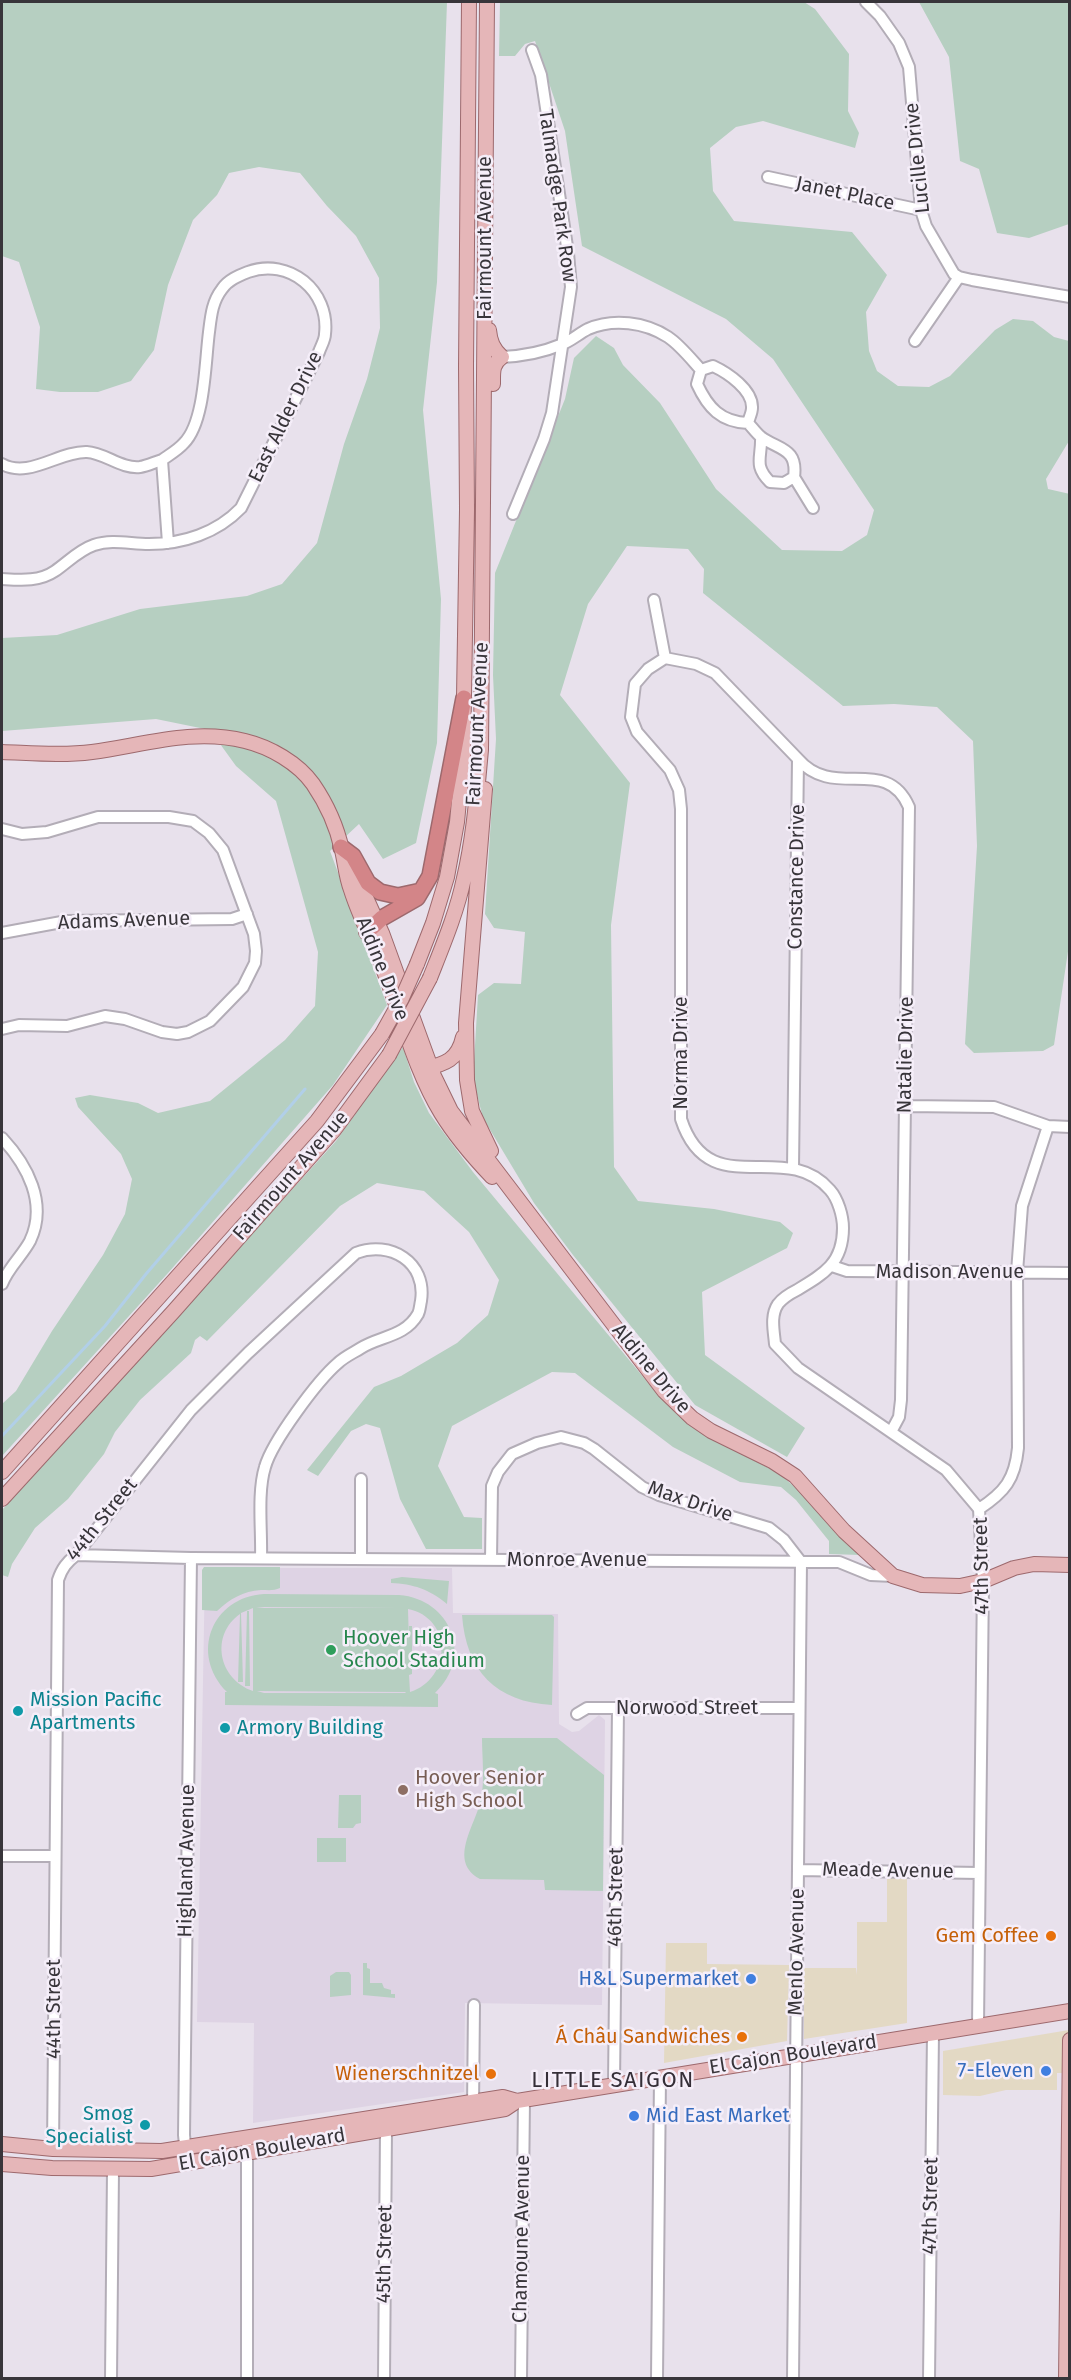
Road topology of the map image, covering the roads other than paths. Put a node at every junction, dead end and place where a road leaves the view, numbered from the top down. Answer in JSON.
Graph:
{"nodes":[{"id":1,"x":469,"y":2,"type":"edge"},
{"id":2,"x":487,"y":2,"type":"edge"},
{"id":3,"x":866,"y":2,"type":"edge"},
{"id":4,"x":532,"y":50,"type":"dead end"},
{"id":5,"x":768,"y":177,"type":"dead end"},
{"id":6,"x":921,"y":210,"type":"junction"},
{"id":7,"x":959,"y":277,"type":"junction"},
{"id":8,"x":1070,"y":297,"type":"edge"},
{"id":9,"x":485,"y":307,"type":"junction"},
{"id":10,"x":915,"y":340,"type":"dead end"},
{"id":11,"x":563,"y":345,"type":"junction"},
{"id":12,"x":502,"y":357,"type":"junction"},
{"id":13,"x":701,"y":370,"type":"junction"},
{"id":14,"x":748,"y":423,"type":"junction"},
{"id":15,"x":761,"y":436,"type":"junction"},
{"id":16,"x":162,"y":460,"type":"junction"},
{"id":17,"x":2,"y":464,"type":"edge"},
{"id":18,"x":794,"y":477,"type":"junction"},
{"id":19,"x":813,"y":508,"type":"dead end"},
{"id":20,"x":513,"y":514,"type":"dead end"},
{"id":21,"x":168,"y":543,"type":"junction"},
{"id":22,"x":483,"y":578,"type":"junction"},
{"id":23,"x":2,"y":579,"type":"edge"},
{"id":24,"x":654,"y":600,"type":"dead end"},
{"id":25,"x":665,"y":658,"type":"junction"},
{"id":26,"x":464,"y":698,"type":"junction"},
{"id":27,"x":481,"y":750,"type":"junction"},
{"id":28,"x":2,"y":752,"type":"edge"},
{"id":29,"x":798,"y":759,"type":"junction"},
{"id":30,"x":2,"y":829,"type":"edge"},
{"id":31,"x":341,"y":847,"type":"junction"},
{"id":32,"x":421,"y":891,"type":"junction"},
{"id":33,"x":247,"y":914,"type":"junction"},
{"id":34,"x":372,"y":927,"type":"junction"},
{"id":35,"x":2,"y":933,"type":"edge"},
{"id":36,"x":466,"y":1023,"type":"junction"},
{"id":37,"x":2,"y":1029,"type":"edge"},
{"id":38,"x":426,"y":1069,"type":"junction"},
{"id":39,"x":905,"y":1106,"type":"junction"},
{"id":40,"x":1048,"y":1126,"type":"junction"},
{"id":41,"x":1070,"y":1127,"type":"edge"},
{"id":42,"x":2,"y":1138,"type":"edge"},
{"id":43,"x":793,"y":1168,"type":"junction"},
{"id":44,"x":518,"y":1201,"type":"junction"},
{"id":45,"x":832,"y":1266,"type":"junction"},
{"id":46,"x":904,"y":1271,"type":"junction"},
{"id":47,"x":1017,"y":1272,"type":"junction"},
{"id":48,"x":1070,"y":1272,"type":"edge"},
{"id":49,"x":2,"y":1284,"type":"edge"},
{"id":50,"x":891,"y":1432,"type":"junction"},
{"id":51,"x":2,"y":1472,"type":"edge"},
{"id":52,"x":361,"y":1479,"type":"dead end"},
{"id":53,"x":2,"y":1499,"type":"edge"},
{"id":54,"x":979,"y":1509,"type":"junction"},
{"id":55,"x":76,"y":1555,"type":"junction"},
{"id":56,"x":191,"y":1558,"type":"junction"},
{"id":57,"x":261,"y":1558,"type":"junction"},
{"id":58,"x":361,"y":1559,"type":"junction"},
{"id":59,"x":491,"y":1560,"type":"junction"},
{"id":60,"x":801,"y":1562,"type":"junction"},
{"id":61,"x":1070,"y":1565,"type":"edge"},
{"id":62,"x":893,"y":1576,"type":"junction"},
{"id":63,"x":983,"y":1581,"type":"junction"},
{"id":64,"x":618,"y":1708,"type":"junction"},
{"id":65,"x":799,"y":1708,"type":"junction"},
{"id":66,"x":577,"y":1714,"type":"dead end"},
{"id":67,"x":2,"y":1856,"type":"edge"},
{"id":68,"x":54,"y":1856,"type":"junction"},
{"id":69,"x":798,"y":1870,"type":"junction"},
{"id":70,"x":979,"y":1873,"type":"junction"},
{"id":71,"x":474,"y":2005,"type":"dead end"},
{"id":72,"x":1070,"y":2011,"type":"edge"},
{"id":73,"x":978,"y":2025,"type":"junction"},
{"id":74,"x":933,"y":2032,"type":"junction"},
{"id":75,"x":1070,"y":2040,"type":"edge"},
{"id":76,"x":796,"y":2055,"type":"junction"},
{"id":77,"x":660,"y":2077,"type":"junction"},
{"id":78,"x":614,"y":2085,"type":"junction"},
{"id":79,"x":521,"y":2100,"type":"junction"},
{"id":80,"x":473,"y":2108,"type":"junction"},
{"id":81,"x":387,"y":2122,"type":"junction"},
{"id":82,"x":2,"y":2144,"type":"edge"},
{"id":83,"x":247,"y":2145,"type":"junction"},
{"id":84,"x":185,"y":2147,"type":"junction"},
{"id":85,"x":53,"y":2149,"type":"junction"},
{"id":86,"x":133,"y":2152,"type":"junction"},
{"id":87,"x":187,"y":2163,"type":"junction"},
{"id":88,"x":2,"y":2164,"type":"edge"},
{"id":89,"x":25,"y":2166,"type":"junction"},
{"id":90,"x":112,"y":2170,"type":"junction"},
{"id":91,"x":1069,"y":2178,"type":"edge"},
{"id":92,"x":111,"y":2379,"type":"edge"},
{"id":93,"x":247,"y":2379,"type":"edge"},
{"id":94,"x":384,"y":2379,"type":"edge"},
{"id":95,"x":521,"y":2379,"type":"edge"},
{"id":96,"x":657,"y":2379,"type":"edge"},
{"id":97,"x":793,"y":2379,"type":"edge"},
{"id":98,"x":929,"y":2379,"type":"edge"},
{"id":99,"x":1066,"y":2379,"type":"edge"}],
"edges":[{"from":1,"to":26,"type":"main road","name":"Fairmount Avenue"},
{"from":2,"to":9,"type":"main road","name":"Fairmount Avenue"},
{"from":3,"to":6,"type":"street","name":"Lucille Drive"},
{"from":4,"to":11,"type":"street","name":"Talmadge Park Row"},
{"from":5,"to":6,"type":"street","name":"Janet Place"},
{"from":6,"to":7,"type":"street","name":"Lucille Drive"},
{"from":7,"to":8,"type":"street"},
{"from":7,"to":10,"type":"street"},
{"from":9,"to":12,"type":"main road"},
{"from":9,"to":22,"type":"main road","name":"Fairmount Avenue"},
{"from":11,"to":12,"type":"street"},
{"from":11,"to":13,"type":"street"},
{"from":11,"to":20,"type":"street","name":"Talmadge Park Row"},
{"from":12,"to":22,"type":"main road"},
{"from":13,"to":14,"type":"street"},
{"from":13,"to":14,"type":"street"},
{"from":14,"to":15,"type":"street"},
{"from":15,"to":18,"type":"street"},
{"from":15,"to":18,"type":"street"},
{"from":16,"to":17,"type":"street"},
{"from":16,"to":21,"type":"street"},
{"from":16,"to":21,"type":"street","name":"East Alder Drive"},
{"from":18,"to":19,"type":"street"},
{"from":21,"to":23,"type":"street","name":"East Alder Drive"},
{"from":22,"to":27,"type":"main road","name":"Fairmount Avenue"},
{"from":24,"to":25,"type":"street"},
{"from":25,"to":29,"type":"street"},
{"from":25,"to":43,"type":"street","name":"Norma Drive"},
{"from":26,"to":32,"type":"highway"},
{"from":26,"to":51,"type":"main road","name":"Fairmount Avenue","bridge":true},
{"from":27,"to":36,"type":"main road"},
{"from":27,"to":53,"type":"main road","name":"Fairmount Avenue","bridge":true},
{"from":28,"to":31,"type":"main road","name":"Aldine Drive"},
{"from":29,"to":39,"type":"street","name":"Natalie Drive"},
{"from":29,"to":43,"type":"street","name":"Constance Drive"},
{"from":30,"to":33,"type":"street"},
{"from":31,"to":32,"type":"highway"},
{"from":31,"to":34,"type":"main road","name":"Aldine Drive"},
{"from":32,"to":34,"type":"highway"},
{"from":33,"to":35,"type":"street","name":"Adams Avenue"},
{"from":33,"to":37,"type":"street"},
{"from":34,"to":38,"type":"main road","name":"Aldine Drive"},
{"from":36,"to":38,"type":"main road"},
{"from":36,"to":44,"type":"main road"},
{"from":38,"to":44,"type":"main road","name":"Aldine Drive"},
{"from":39,"to":40,"type":"street"},
{"from":39,"to":46,"type":"street","name":"Natalie Drive"},
{"from":40,"to":41,"type":"street"},
{"from":40,"to":47,"type":"street","name":"47th Street"},
{"from":42,"to":49,"type":"street"},
{"from":43,"to":45,"type":"street","name":"Norma Drive"},
{"from":44,"to":62,"type":"main road","name":"Aldine Drive"},
{"from":45,"to":46,"type":"street","name":"Madison Avenue"},
{"from":45,"to":50,"type":"street"},
{"from":46,"to":47,"type":"street","name":"Madison Avenue"},
{"from":46,"to":50,"type":"street","name":"Natalie Drive"},
{"from":47,"to":48,"type":"street","name":"Madison Avenue"},
{"from":47,"to":54,"type":"street","name":"47th Street"},
{"from":50,"to":54,"type":"street"},
{"from":52,"to":58,"type":"street"},
{"from":54,"to":63,"type":"street","name":"47th Street"},
{"from":55,"to":56,"type":"street","name":"Monroe Avenue"},
{"from":55,"to":57,"type":"street","name":"44th Street"},
{"from":55,"to":68,"type":"street","name":"44th Street"},
{"from":56,"to":57,"type":"street","name":"Monroe Avenue"},
{"from":56,"to":84,"type":"street","name":"Highland Avenue"},
{"from":57,"to":58,"type":"street","name":"Monroe Avenue"},
{"from":58,"to":59,"type":"street","name":"Monroe Avenue"},
{"from":59,"to":60,"type":"street","name":"Monroe Avenue"},
{"from":59,"to":60,"type":"street","name":"Max Drive"},
{"from":60,"to":62,"type":"street","name":"Monroe Avenue"},
{"from":60,"to":65,"type":"street","name":"Menlo Avenue"},
{"from":61,"to":63,"type":"main road","name":"Monroe Avenue"},
{"from":62,"to":63,"type":"main road","name":"Monroe Avenue"},
{"from":63,"to":70,"type":"street","name":"47th Street"},
{"from":64,"to":65,"type":"street","name":"Norwood Street"},
{"from":64,"to":66,"type":"street","name":"Norwood Street"},
{"from":64,"to":78,"type":"street","name":"46th Street"},
{"from":65,"to":69,"type":"street","name":"Menlo Avenue"},
{"from":67,"to":68,"type":"street"},
{"from":68,"to":85,"type":"street","name":"44th Street"},
{"from":69,"to":70,"type":"street","name":"Meade Avenue"},
{"from":69,"to":76,"type":"street","name":"Menlo Avenue"},
{"from":70,"to":73,"type":"street","name":"47th Street"},
{"from":71,"to":80,"type":"street"},
{"from":72,"to":73,"type":"main road","name":"El Cajon Boulevard"},
{"from":73,"to":74,"type":"main road","name":"El Cajon Boulevard"},
{"from":74,"to":76,"type":"main road","name":"El Cajon Boulevard"},
{"from":74,"to":98,"type":"street","name":"47th Street"},
{"from":75,"to":91,"type":"main road"},
{"from":76,"to":77,"type":"main road","name":"El Cajon Boulevard"},
{"from":76,"to":97,"type":"street","name":"Menlo Avenue"},
{"from":77,"to":78,"type":"main road","name":"El Cajon Boulevard"},
{"from":77,"to":96,"type":"street"},
{"from":78,"to":79,"type":"main road","name":"El Cajon Boulevard"},
{"from":79,"to":80,"type":"main road","name":"El Cajon Boulevard"},
{"from":79,"to":95,"type":"street","name":"Chamoune Avenue"},
{"from":80,"to":81,"type":"main road","name":"El Cajon Boulevard"},
{"from":81,"to":83,"type":"main road","name":"El Cajon Boulevard"},
{"from":81,"to":83,"type":"main road","name":"El Cajon Boulevard"},
{"from":81,"to":94,"type":"street","name":"45th Street"},
{"from":82,"to":85,"type":"main road","name":"El Cajon Boulevard"},
{"from":83,"to":84,"type":"main road","name":"El Cajon Boulevard"},
{"from":83,"to":87,"type":"main road","name":"El Cajon Boulevard"},
{"from":83,"to":93,"type":"street"},
{"from":84,"to":86,"type":"main road","name":"El Cajon Boulevard"},
{"from":84,"to":87,"type":"street","name":"Highland Avenue"},
{"from":85,"to":86,"type":"main road","name":"El Cajon Boulevard"},
{"from":85,"to":89,"type":"main road"},
{"from":86,"to":90,"type":"main road"},
{"from":87,"to":90,"type":"main road","name":"El Cajon Boulevard"},
{"from":88,"to":89,"type":"main road","name":"El Cajon Boulevard"},
{"from":89,"to":90,"type":"main road","name":"El Cajon Boulevard"},
{"from":90,"to":92,"type":"street"},
{"from":91,"to":99,"type":"main road"}]}
